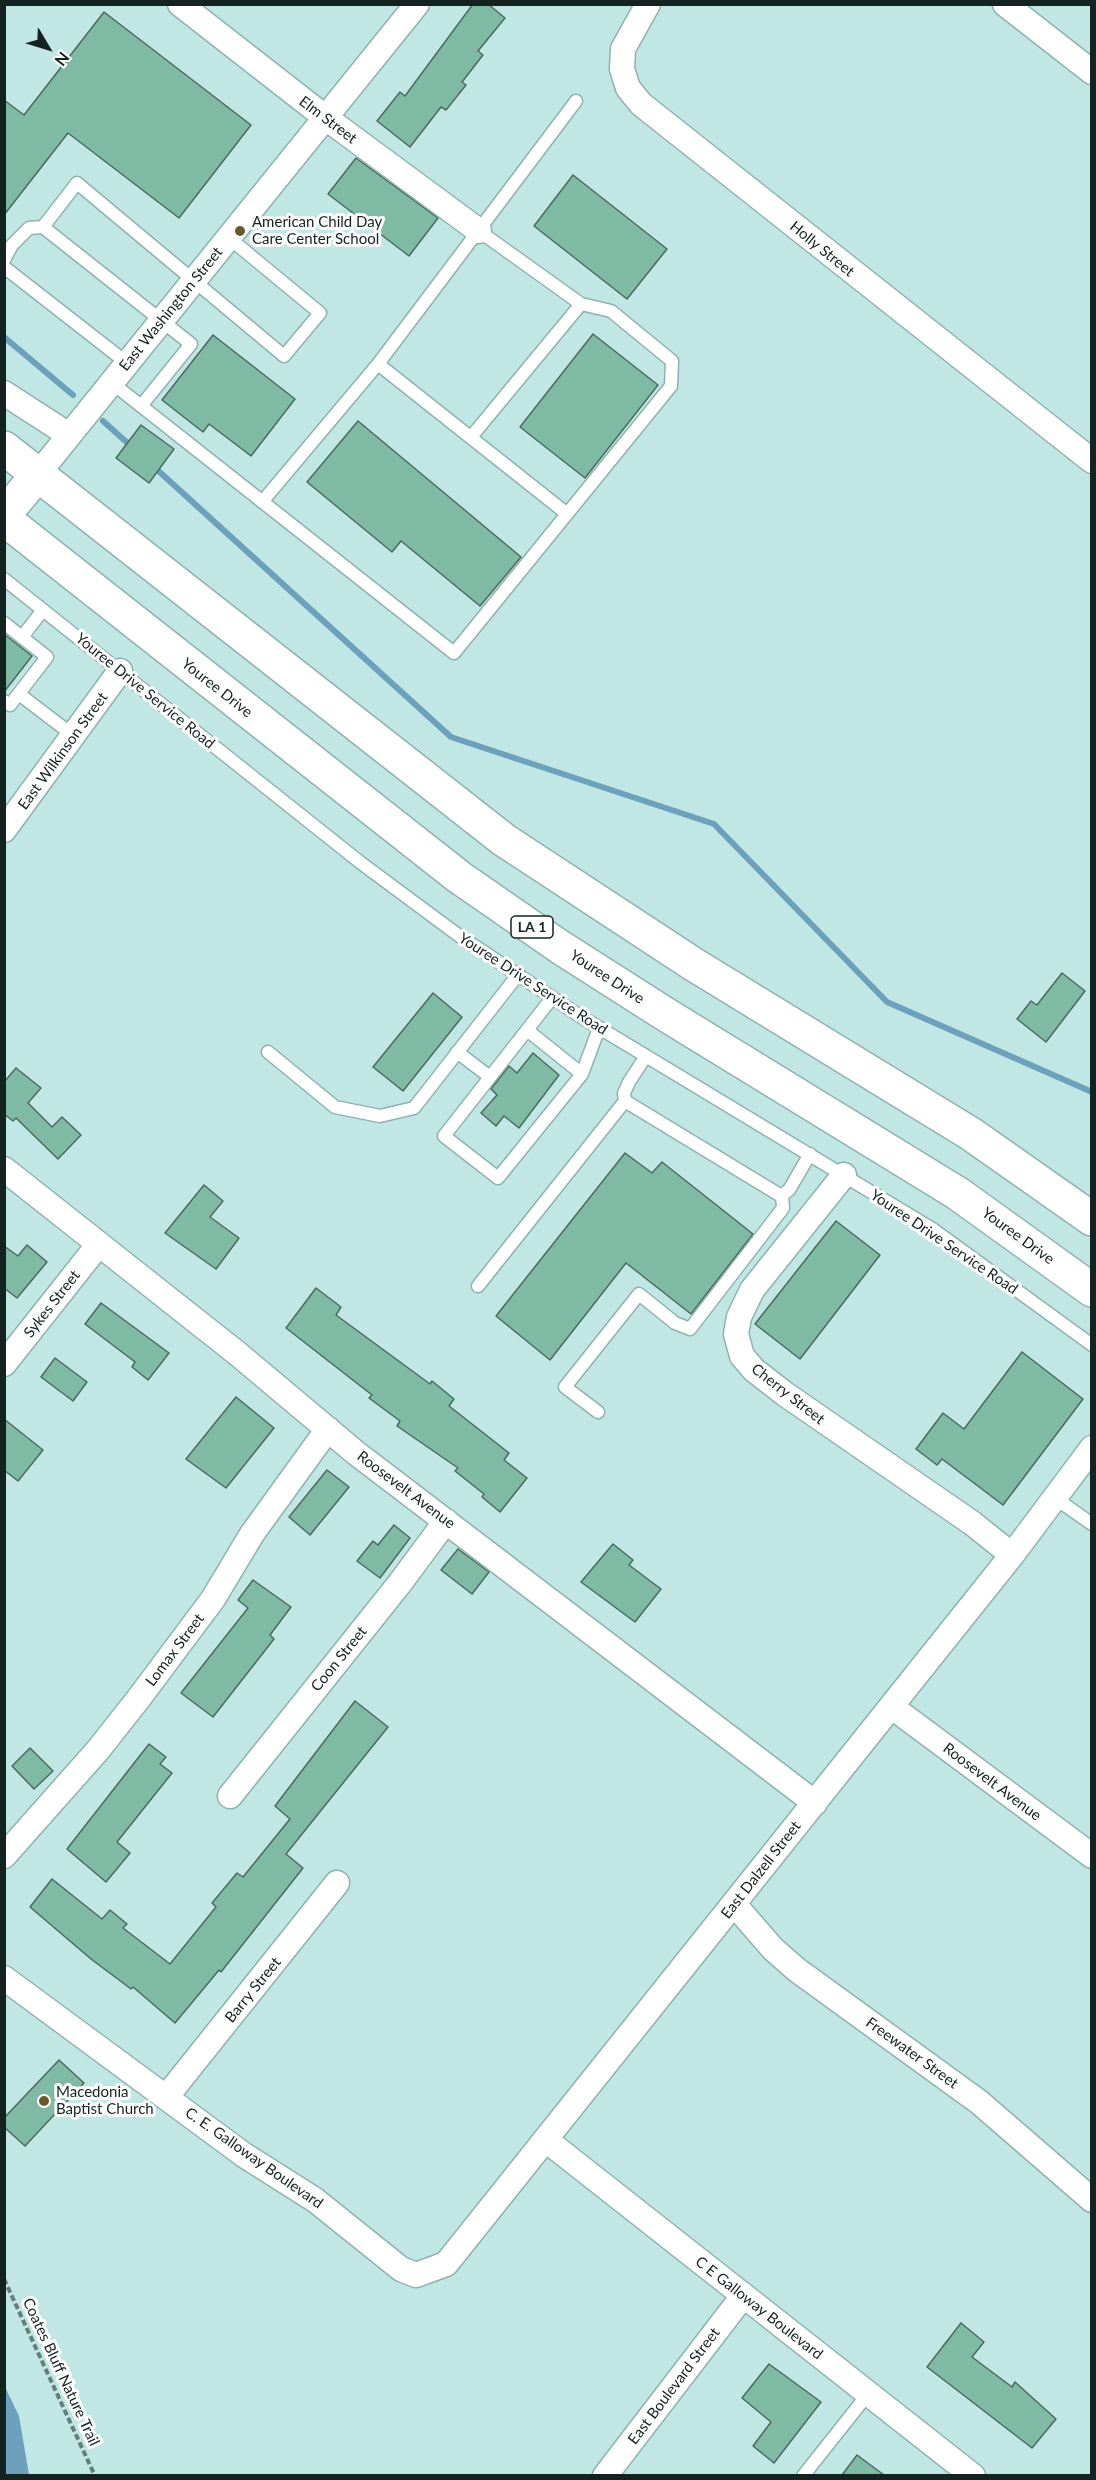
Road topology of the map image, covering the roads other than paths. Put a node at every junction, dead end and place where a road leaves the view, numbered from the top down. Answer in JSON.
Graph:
{"nodes":[{"id":1,"x":180,"y":4,"type":"edge"},
{"id":2,"x":417,"y":4,"type":"edge"},
{"id":3,"x":648,"y":4,"type":"edge"},
{"id":4,"x":1005,"y":4,"type":"edge"},
{"id":5,"x":1092,"y":72,"type":"edge"},
{"id":6,"x":576,"y":101,"type":"dead end"},
{"id":7,"x":326,"y":118,"type":"junction"},
{"id":8,"x":43,"y":227,"type":"junction"},
{"id":9,"x":479,"y":231,"type":"junction"},
{"id":10,"x":229,"y":238,"type":"junction"},
{"id":11,"x":4,"y":260,"type":"edge"},
{"id":12,"x":4,"y":267,"type":"edge"},
{"id":13,"x":194,"y":282,"type":"junction"},
{"id":14,"x":581,"y":304,"type":"junction"},
{"id":15,"x":162,"y":320,"type":"junction"},
{"id":16,"x":127,"y":363,"type":"junction"},
{"id":17,"x":378,"y":364,"type":"junction"},
{"id":18,"x":112,"y":383,"type":"junction"},
{"id":19,"x":4,"y":393,"type":"edge"},
{"id":20,"x":141,"y":406,"type":"junction"},
{"id":21,"x":69,"y":435,"type":"junction"},
{"id":22,"x":471,"y":437,"type":"junction"},
{"id":23,"x":4,"y":448,"type":"edge"},
{"id":24,"x":1092,"y":461,"type":"edge"},
{"id":25,"x":38,"y":474,"type":"junction"},
{"id":26,"x":262,"y":501,"type":"junction"},
{"id":27,"x":566,"y":513,"type":"junction"},
{"id":28,"x":4,"y":517,"type":"edge"},
{"id":29,"x":4,"y":579,"type":"edge"},
{"id":30,"x":43,"y":610,"type":"junction"},
{"id":31,"x":4,"y":623,"type":"edge"},
{"id":32,"x":22,"y":637,"type":"junction"},
{"id":33,"x":120,"y":671,"type":"junction"},
{"id":34,"x":19,"y":694,"type":"junction"},
{"id":35,"x":4,"y":701,"type":"edge"},
{"id":36,"x":74,"y":736,"type":"junction"},
{"id":37,"x":4,"y":830,"type":"edge"},
{"id":38,"x":517,"y":976,"type":"junction"},
{"id":39,"x":552,"y":998,"type":"junction"},
{"id":40,"x":598,"y":1028,"type":"junction"},
{"id":41,"x":527,"y":1030,"type":"junction"},
{"id":42,"x":268,"y":1052,"type":"dead end"},
{"id":43,"x":457,"y":1053,"type":"junction"},
{"id":44,"x":646,"y":1056,"type":"junction"},
{"id":45,"x":582,"y":1074,"type":"junction"},
{"id":46,"x":490,"y":1077,"type":"junction"},
{"id":47,"x":625,"y":1101,"type":"junction"},
{"id":48,"x":810,"y":1154,"type":"junction"},
{"id":49,"x":4,"y":1169,"type":"edge"},
{"id":50,"x":844,"y":1175,"type":"junction"},
{"id":51,"x":782,"y":1195,"type":"junction"},
{"id":52,"x":1092,"y":1219,"type":"edge"},
{"id":53,"x":99,"y":1244,"type":"junction"},
{"id":54,"x":478,"y":1286,"type":"dead end"},
{"id":55,"x":1092,"y":1290,"type":"edge"},
{"id":56,"x":1092,"y":1345,"type":"edge"},
{"id":57,"x":4,"y":1364,"type":"edge"},
{"id":58,"x":598,"y":1412,"type":"dead end"},
{"id":59,"x":328,"y":1429,"type":"junction"},
{"id":60,"x":1092,"y":1448,"type":"edge"},
{"id":61,"x":1055,"y":1498,"type":"junction"},
{"id":62,"x":446,"y":1521,"type":"junction"},
{"id":63,"x":1092,"y":1524,"type":"edge"},
{"id":64,"x":1012,"y":1555,"type":"junction"},
{"id":65,"x":892,"y":1707,"type":"junction"},
{"id":66,"x":230,"y":1796,"type":"dead end"},
{"id":67,"x":815,"y":1803,"type":"junction"},
{"id":68,"x":4,"y":1856,"type":"edge"},
{"id":69,"x":1092,"y":1856,"type":"edge"},
{"id":70,"x":337,"y":1883,"type":"dead end"},
{"id":71,"x":734,"y":1904,"type":"junction"},
{"id":72,"x":4,"y":1978,"type":"edge"},
{"id":73,"x":167,"y":2096,"type":"junction"},
{"id":74,"x":546,"y":2140,"type":"junction"},
{"id":75,"x":1092,"y":2200,"type":"edge"},
{"id":76,"x":416,"y":2275,"type":"joint"},
{"id":77,"x":743,"y":2296,"type":"junction"},
{"id":78,"x":868,"y":2394,"type":"junction"},
{"id":79,"x":605,"y":2475,"type":"edge"},
{"id":80,"x":803,"y":2475,"type":"edge"},
{"id":81,"x":973,"y":2475,"type":"edge"}],
"edges":[{"from":1,"to":7,"type":"street","name":"Elm Street"},
{"from":2,"to":7,"type":"street","name":"East Washington Street"},
{"from":3,"to":24,"type":"street","name":"Holly Street"},
{"from":4,"to":5,"type":"street"},
{"from":6,"to":9,"type":"lane"},
{"from":7,"to":9,"type":"street","name":"Elm Street"},
{"from":7,"to":10,"type":"street","name":"East Washington Street"},
{"from":8,"to":11,"type":"lane"},
{"from":8,"to":13,"type":"lane"},
{"from":8,"to":15,"type":"lane"},
{"from":9,"to":14,"type":"lane"},
{"from":9,"to":17,"type":"lane"},
{"from":10,"to":13,"type":"street","name":"East Washington Street"},
{"from":10,"to":13,"type":"lane"},
{"from":12,"to":16,"type":"lane"},
{"from":13,"to":15,"type":"street","name":"East Washington Street"},
{"from":14,"to":22,"type":"lane"},
{"from":14,"to":27,"type":"lane"},
{"from":15,"to":16,"type":"street","name":"East Washington Street"},
{"from":15,"to":20,"type":"lane"},
{"from":16,"to":18,"type":"street","name":"East Washington Street"},
{"from":17,"to":22,"type":"lane"},
{"from":17,"to":26,"type":"lane"},
{"from":18,"to":20,"type":"lane"},
{"from":18,"to":21,"type":"street","name":"East Washington Street"},
{"from":19,"to":21,"type":"street"},
{"from":20,"to":26,"type":"lane"},
{"from":21,"to":25,"type":"street","name":"East Washington Street"},
{"from":22,"to":27,"type":"lane"},
{"from":23,"to":25,"type":"main road"},
{"from":25,"to":28,"type":"main road"},
{"from":25,"to":52,"type":"main road"},
{"from":26,"to":27,"type":"lane"},
{"from":28,"to":55,"type":"main road","name":"Youree Drive","number":"LA 1"},
{"from":29,"to":30,"type":"lane","name":"Youree Drive Service Road"},
{"from":30,"to":32,"type":"lane"},
{"from":30,"to":33,"type":"lane","name":"Youree Drive Service Road"},
{"from":31,"to":32,"type":"lane"},
{"from":32,"to":34,"type":"lane"},
{"from":33,"to":36,"type":"street","name":"East Wilkinson Street"},
{"from":33,"to":38,"type":"lane","name":"Youree Drive Service Road"},
{"from":34,"to":35,"type":"lane"},
{"from":34,"to":36,"type":"lane"},
{"from":36,"to":37,"type":"street","name":"East Wilkinson Street"},
{"from":38,"to":39,"type":"lane","name":"Youree Drive Service Road"},
{"from":38,"to":43,"type":"lane"},
{"from":39,"to":40,"type":"lane","name":"Youree Drive Service Road"},
{"from":39,"to":41,"type":"lane"},
{"from":40,"to":44,"type":"lane","name":"Youree Drive Service Road"},
{"from":40,"to":45,"type":"lane"},
{"from":41,"to":45,"type":"lane"},
{"from":41,"to":46,"type":"lane"},
{"from":42,"to":43,"type":"lane"},
{"from":43,"to":46,"type":"lane"},
{"from":44,"to":47,"type":"lane"},
{"from":44,"to":48,"type":"lane","name":"Youree Drive Service Road"},
{"from":45,"to":46,"type":"lane"},
{"from":47,"to":51,"type":"lane"},
{"from":47,"to":54,"type":"lane"},
{"from":48,"to":50,"type":"lane","name":"Youree Drive Service Road"},
{"from":48,"to":51,"type":"lane"},
{"from":49,"to":53,"type":"street","name":"Roosevelt Avenue"},
{"from":50,"to":56,"type":"lane","name":"Youree Drive Service Road"},
{"from":50,"to":64,"type":"street","name":"Cherry Street"},
{"from":51,"to":58,"type":"lane"},
{"from":53,"to":57,"type":"street","name":"Sykes Street"},
{"from":53,"to":59,"type":"street","name":"Roosevelt Avenue"},
{"from":59,"to":62,"type":"street","name":"Roosevelt Avenue"},
{"from":59,"to":68,"type":"street","name":"Lomax Street"},
{"from":60,"to":61,"type":"street","name":"East Dalzell Street"},
{"from":61,"to":63,"type":"lane"},
{"from":61,"to":64,"type":"street","name":"East Dalzell Street"},
{"from":62,"to":66,"type":"street","name":"Coon Street"},
{"from":62,"to":67,"type":"street","name":"Roosevelt Avenue"},
{"from":64,"to":65,"type":"street","name":"East Dalzell Street"},
{"from":65,"to":67,"type":"street","name":"East Dalzell Street"},
{"from":65,"to":69,"type":"street","name":"Roosevelt Avenue"},
{"from":67,"to":71,"type":"street","name":"East Dalzell Street"},
{"from":70,"to":73,"type":"street","name":"Barry Street"},
{"from":71,"to":74,"type":"street","name":"East Dalzell Street"},
{"from":71,"to":75,"type":"street","name":"Freewater Street"},
{"from":72,"to":73,"type":"street","name":"C. E. Galloway Boulevard"},
{"from":73,"to":76,"type":"street","name":"C. E. Galloway Boulevard"},
{"from":74,"to":76,"type":"street","name":"East Dalzell Street"},
{"from":74,"to":77,"type":"street","name":"C E Galloway Boulevard"},
{"from":77,"to":78,"type":"street","name":"C E Galloway Boulevard"},
{"from":77,"to":79,"type":"street","name":"East Boulevard Street"},
{"from":78,"to":80,"type":"lane"},
{"from":78,"to":81,"type":"street","name":"C E Galloway Boulevard"}]}
